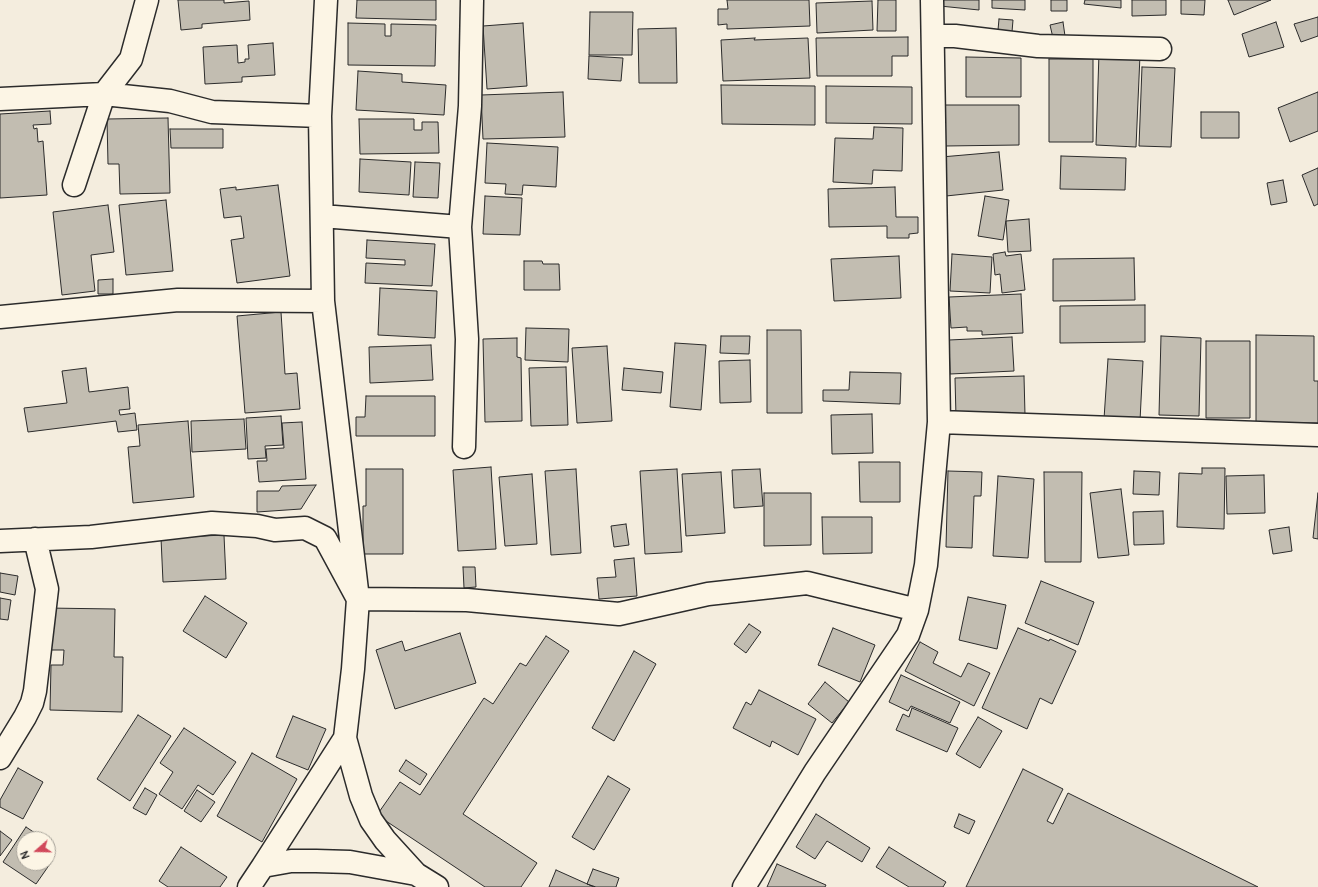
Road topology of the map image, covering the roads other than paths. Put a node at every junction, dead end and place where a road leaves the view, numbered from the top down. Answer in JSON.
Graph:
{"nodes":[{"id":1,"x":147,"y":0,"type":"edge"},
{"id":2,"x":326,"y":0,"type":"edge"},
{"id":3,"x":472,"y":0,"type":"edge"},
{"id":4,"x":932,"y":0,"type":"edge"},
{"id":5,"x":933,"y":36,"type":"junction"},
{"id":6,"x":1160,"y":49,"type":"dead end"},
{"id":7,"x":104,"y":94,"type":"junction"},
{"id":8,"x":0,"y":98,"type":"edge"},
{"id":9,"x":320,"y":116,"type":"junction"},
{"id":10,"x":74,"y":185,"type":"dead end"},
{"id":11,"x":322,"y":216,"type":"junction"},
{"id":12,"x":460,"y":227,"type":"junction"},
{"id":13,"x":323,"y":301,"type":"junction"},
{"id":14,"x":0,"y":317,"type":"edge"},
{"id":15,"x":939,"y":422,"type":"junction"},
{"id":16,"x":1318,"y":435,"type":"edge"},
{"id":17,"x":464,"y":447,"type":"dead end"},
{"id":18,"x":35,"y":539,"type":"junction"},
{"id":19,"x":0,"y":541,"type":"edge"},
{"id":20,"x":358,"y":599,"type":"junction"},
{"id":21,"x":917,"y":610,"type":"junction"},
{"id":22,"x":345,"y":738,"type":"junction"},
{"id":23,"x":0,"y":758,"type":"edge"},
{"id":24,"x":263,"y":866,"type":"junction"},
{"id":25,"x":416,"y":874,"type":"junction"},
{"id":26,"x":249,"y":887,"type":"edge"},
{"id":27,"x":437,"y":887,"type":"edge"},
{"id":28,"x":744,"y":887,"type":"edge"}],
"edges":[{"from":1,"to":7,"type":"street"},
{"from":2,"to":9,"type":"street"},
{"from":3,"to":12,"type":"street"},
{"from":4,"to":5,"type":"street"},
{"from":5,"to":6,"type":"street"},
{"from":5,"to":15,"type":"street"},
{"from":7,"to":8,"type":"street"},
{"from":7,"to":9,"type":"street"},
{"from":7,"to":10,"type":"street"},
{"from":9,"to":11,"type":"street"},
{"from":11,"to":12,"type":"street"},
{"from":11,"to":13,"type":"street"},
{"from":12,"to":17,"type":"street"},
{"from":13,"to":14,"type":"street"},
{"from":13,"to":20,"type":"street"},
{"from":15,"to":16,"type":"street"},
{"from":15,"to":21,"type":"street"},
{"from":18,"to":19,"type":"street"},
{"from":18,"to":20,"type":"street"},
{"from":18,"to":23,"type":"street"},
{"from":20,"to":21,"type":"street"},
{"from":20,"to":22,"type":"street"},
{"from":21,"to":28,"type":"street"},
{"from":22,"to":24,"type":"street"},
{"from":22,"to":25,"type":"street"},
{"from":24,"to":25,"type":"street"},
{"from":24,"to":26,"type":"street"},
{"from":25,"to":27,"type":"street"}]}
